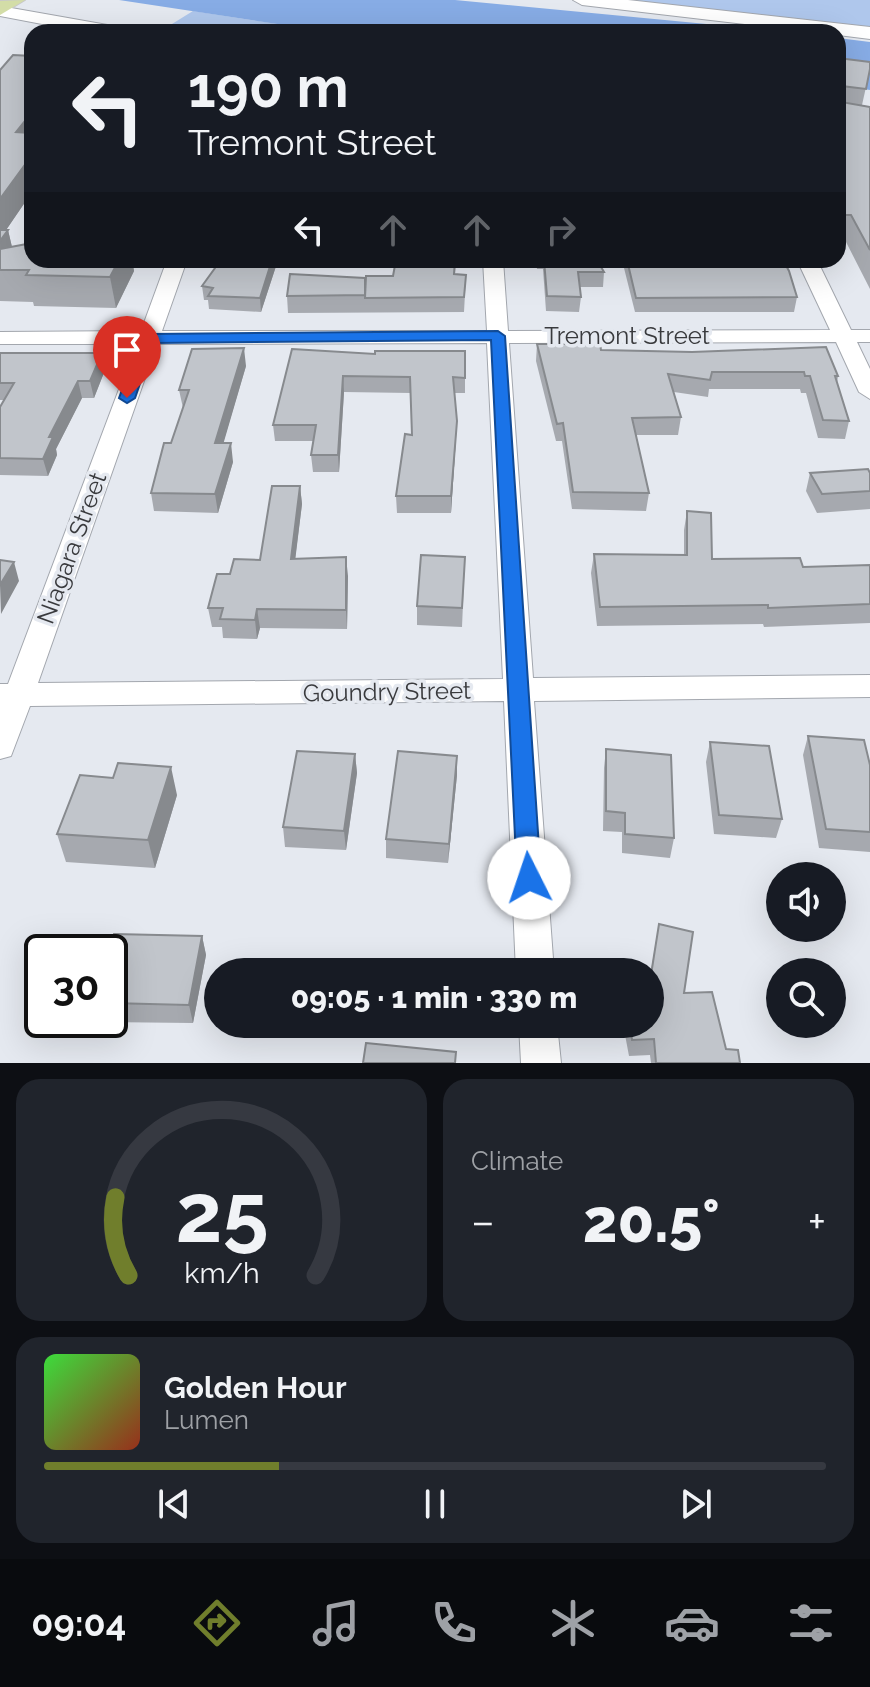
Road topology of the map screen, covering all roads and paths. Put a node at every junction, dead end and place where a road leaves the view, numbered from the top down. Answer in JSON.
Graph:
{"nodes":[{"id":1,"x":15,"y":0,"type":"edge"},
{"id":2,"x":582,"y":0,"type":"edge"},
{"id":3,"x":0,"y":10,"type":"edge"},
{"id":4,"x":72,"y":24,"type":"edge"},
{"id":5,"x":791,"y":24,"type":"edge"},
{"id":6,"x":846,"y":30,"type":"edge"},
{"id":7,"x":870,"y":33,"type":"edge"},
{"id":8,"x":174,"y":268,"type":"edge"},
{"id":9,"x":494,"y":268,"type":"edge"},
{"id":10,"x":811,"y":268,"type":"edge"},
{"id":11,"x":498,"y":336,"type":"junction"},
{"id":12,"x":843,"y":336,"type":"junction"},
{"id":13,"x":870,"y":336,"type":"edge"},
{"id":14,"x":0,"y":338,"type":"edge"},
{"id":15,"x":148,"y":338,"type":"junction"},
{"id":16,"x":870,"y":392,"type":"edge"},
{"id":17,"x":870,"y":686,"type":"edge"},
{"id":18,"x":517,"y":691,"type":"junction"},
{"id":19,"x":9,"y":695,"type":"edge"},
{"id":20,"x":0,"y":747,"type":"edge"},
{"id":21,"x":534,"y":958,"type":"edge"},
{"id":22,"x":539,"y":1038,"type":"edge"},
{"id":23,"x":541,"y":1063,"type":"edge"}],
"edges":[{"from":1,"to":3,"type":"main road"},
{"from":2,"to":5,"type":"street"},
{"from":3,"to":4,"type":"street"},
{"from":6,"to":7,"type":"street"},
{"from":8,"to":15,"type":"street","name":"Niagara Street"},
{"from":9,"to":11,"type":"street"},
{"from":10,"to":12,"type":"street"},
{"from":11,"to":12,"type":"street","name":"Tremont Street"},
{"from":11,"to":15,"type":"street","name":"Tremont Street"},
{"from":11,"to":18,"type":"street"},
{"from":12,"to":13,"type":"street","name":"Tremont Street"},
{"from":12,"to":16,"type":"street"},
{"from":14,"to":15,"type":"street","name":"Tremont Street"},
{"from":15,"to":19,"type":"street","name":"Niagara Street"},
{"from":17,"to":18,"type":"street","name":"Goundry Street"},
{"from":18,"to":19,"type":"street","name":"Goundry Street"},
{"from":18,"to":21,"type":"street"},
{"from":19,"to":20,"type":"street","name":"Niagara Street"},
{"from":22,"to":23,"type":"street"}]}
